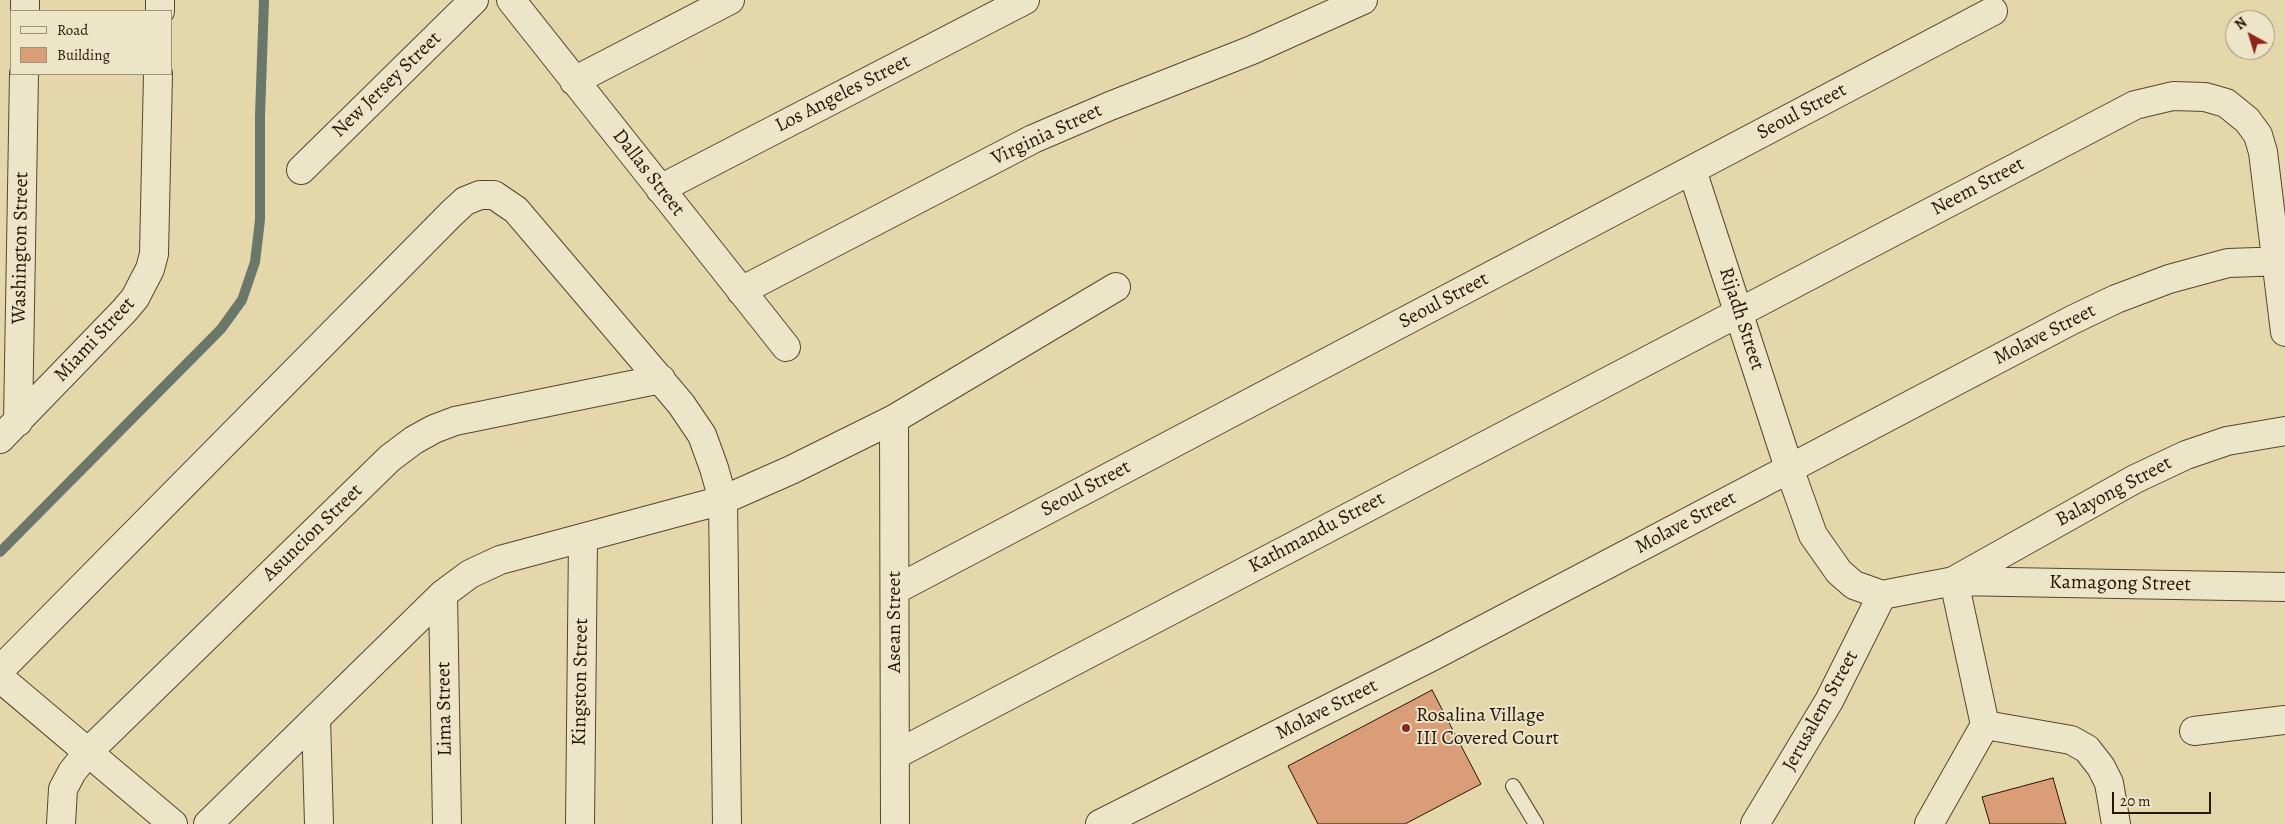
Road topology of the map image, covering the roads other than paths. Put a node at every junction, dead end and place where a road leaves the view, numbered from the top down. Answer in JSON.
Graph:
{"nodes":[{"id":1,"x":474,"y":0,"type":"edge"},
{"id":2,"x":511,"y":0,"type":"edge"},
{"id":3,"x":730,"y":0,"type":"edge"},
{"id":4,"x":1025,"y":0,"type":"edge"},
{"id":5,"x":1363,"y":0,"type":"edge"},
{"id":6,"x":1993,"y":11,"type":"dead end"},
{"id":7,"x":24,"y":75,"type":"edge"},
{"id":8,"x":158,"y":75,"type":"edge"},
{"id":9,"x":574,"y":80,"type":"junction"},
{"id":10,"x":301,"y":170,"type":"dead end"},
{"id":11,"x":1692,"y":170,"type":"junction"},
{"id":12,"x":660,"y":189,"type":"junction"},
{"id":13,"x":2281,"y":261,"type":"edge"},
{"id":14,"x":1116,"y":287,"type":"dead end"},
{"id":15,"x":741,"y":291,"type":"junction"},
{"id":16,"x":1738,"y":312,"type":"junction"},
{"id":17,"x":2285,"y":332,"type":"edge"},
{"id":18,"x":786,"y":347,"type":"dead end"},
{"id":19,"x":661,"y":379,"type":"junction"},
{"id":20,"x":894,"y":419,"type":"junction"},
{"id":21,"x":9,"y":430,"type":"edge"},
{"id":22,"x":2285,"y":431,"type":"edge"},
{"id":23,"x":1789,"y":468,"type":"junction"},
{"id":24,"x":723,"y":500,"type":"junction"},
{"id":25,"x":583,"y":539,"type":"junction"},
{"id":26,"x":1954,"y":581,"type":"junction"},
{"id":27,"x":2285,"y":587,"type":"edge"},
{"id":28,"x":895,"y":590,"type":"junction"},
{"id":29,"x":443,"y":594,"type":"junction"},
{"id":30,"x":1882,"y":595,"type":"junction"},
{"id":31,"x":0,"y":670,"type":"edge"},
{"id":32,"x":0,"y":678,"type":"edge"},
{"id":33,"x":316,"y":718,"type":"junction"},
{"id":34,"x":2285,"y":720,"type":"edge"},
{"id":35,"x":1985,"y":725,"type":"junction"},
{"id":36,"x":2194,"y":731,"type":"dead end"},
{"id":37,"x":88,"y":752,"type":"junction"},
{"id":38,"x":895,"y":755,"type":"junction"},
{"id":39,"x":1513,"y":786,"type":"dead end"},
{"id":40,"x":61,"y":824,"type":"edge"},
{"id":41,"x":173,"y":824,"type":"edge"},
{"id":42,"x":208,"y":824,"type":"edge"},
{"id":43,"x":319,"y":824,"type":"edge"},
{"id":44,"x":447,"y":824,"type":"edge"},
{"id":45,"x":580,"y":824,"type":"edge"},
{"id":46,"x":727,"y":824,"type":"edge"},
{"id":47,"x":895,"y":824,"type":"edge"},
{"id":48,"x":1100,"y":824,"type":"edge"},
{"id":49,"x":1536,"y":824,"type":"edge"},
{"id":50,"x":1755,"y":824,"type":"edge"},
{"id":51,"x":1929,"y":824,"type":"edge"},
{"id":52,"x":2116,"y":824,"type":"edge"}],
"edges":[{"from":1,"to":10,"type":"street","name":"New Jersey Street"},
{"from":2,"to":9,"type":"street","name":"Dallas Street"},
{"from":3,"to":9,"type":"street"},
{"from":4,"to":12,"type":"street","name":"Los Angeles Street"},
{"from":5,"to":15,"type":"street","name":"Virginia Street"},
{"from":6,"to":11,"type":"street","name":"Seoul Street"},
{"from":7,"to":21,"type":"street","name":"Washington Street"},
{"from":8,"to":21,"type":"street","name":"Miami Street"},
{"from":9,"to":12,"type":"street","name":"Dallas Street"},
{"from":11,"to":16,"type":"street","name":"Rijadh Street"},
{"from":11,"to":28,"type":"street","name":"Seoul Street"},
{"from":12,"to":15,"type":"street","name":"Dallas Street"},
{"from":13,"to":16,"type":"street","name":"Neem Street"},
{"from":13,"to":17,"type":"street"},
{"from":13,"to":23,"type":"street","name":"Molave Street"},
{"from":14,"to":20,"type":"street"},
{"from":15,"to":18,"type":"street","name":"Dallas Street"},
{"from":16,"to":23,"type":"street","name":"Rijadh Street"},
{"from":16,"to":38,"type":"street","name":"Kathmandu Street"},
{"from":19,"to":24,"type":"street"},
{"from":19,"to":31,"type":"street"},
{"from":19,"to":37,"type":"street","name":"Asuncion Street"},
{"from":20,"to":24,"type":"street"},
{"from":20,"to":28,"type":"street","name":"Asean Street"},
{"from":22,"to":26,"type":"street","name":"Balayong Street"},
{"from":23,"to":30,"type":"street","name":"Rijadh Street"},
{"from":23,"to":48,"type":"street","name":"Molave Street"},
{"from":24,"to":25,"type":"street"},
{"from":24,"to":46,"type":"street"},
{"from":25,"to":29,"type":"street"},
{"from":25,"to":45,"type":"street","name":"Kingston Street"},
{"from":26,"to":27,"type":"street","name":"Kamagong Street"},
{"from":26,"to":30,"type":"street"},
{"from":26,"to":35,"type":"street"},
{"from":28,"to":38,"type":"street","name":"Asean Street"},
{"from":29,"to":33,"type":"street"},
{"from":29,"to":44,"type":"street","name":"Lima Street"},
{"from":30,"to":50,"type":"street","name":"Jerusalem Street"},
{"from":32,"to":37,"type":"street"},
{"from":33,"to":42,"type":"street"},
{"from":33,"to":43,"type":"street"},
{"from":34,"to":36,"type":"street"},
{"from":35,"to":51,"type":"street"},
{"from":35,"to":52,"type":"street"},
{"from":37,"to":40,"type":"street","name":"Asuncion Street"},
{"from":37,"to":41,"type":"street"},
{"from":38,"to":47,"type":"street","name":"Asean Street"},
{"from":39,"to":49,"type":"lane"}]}
